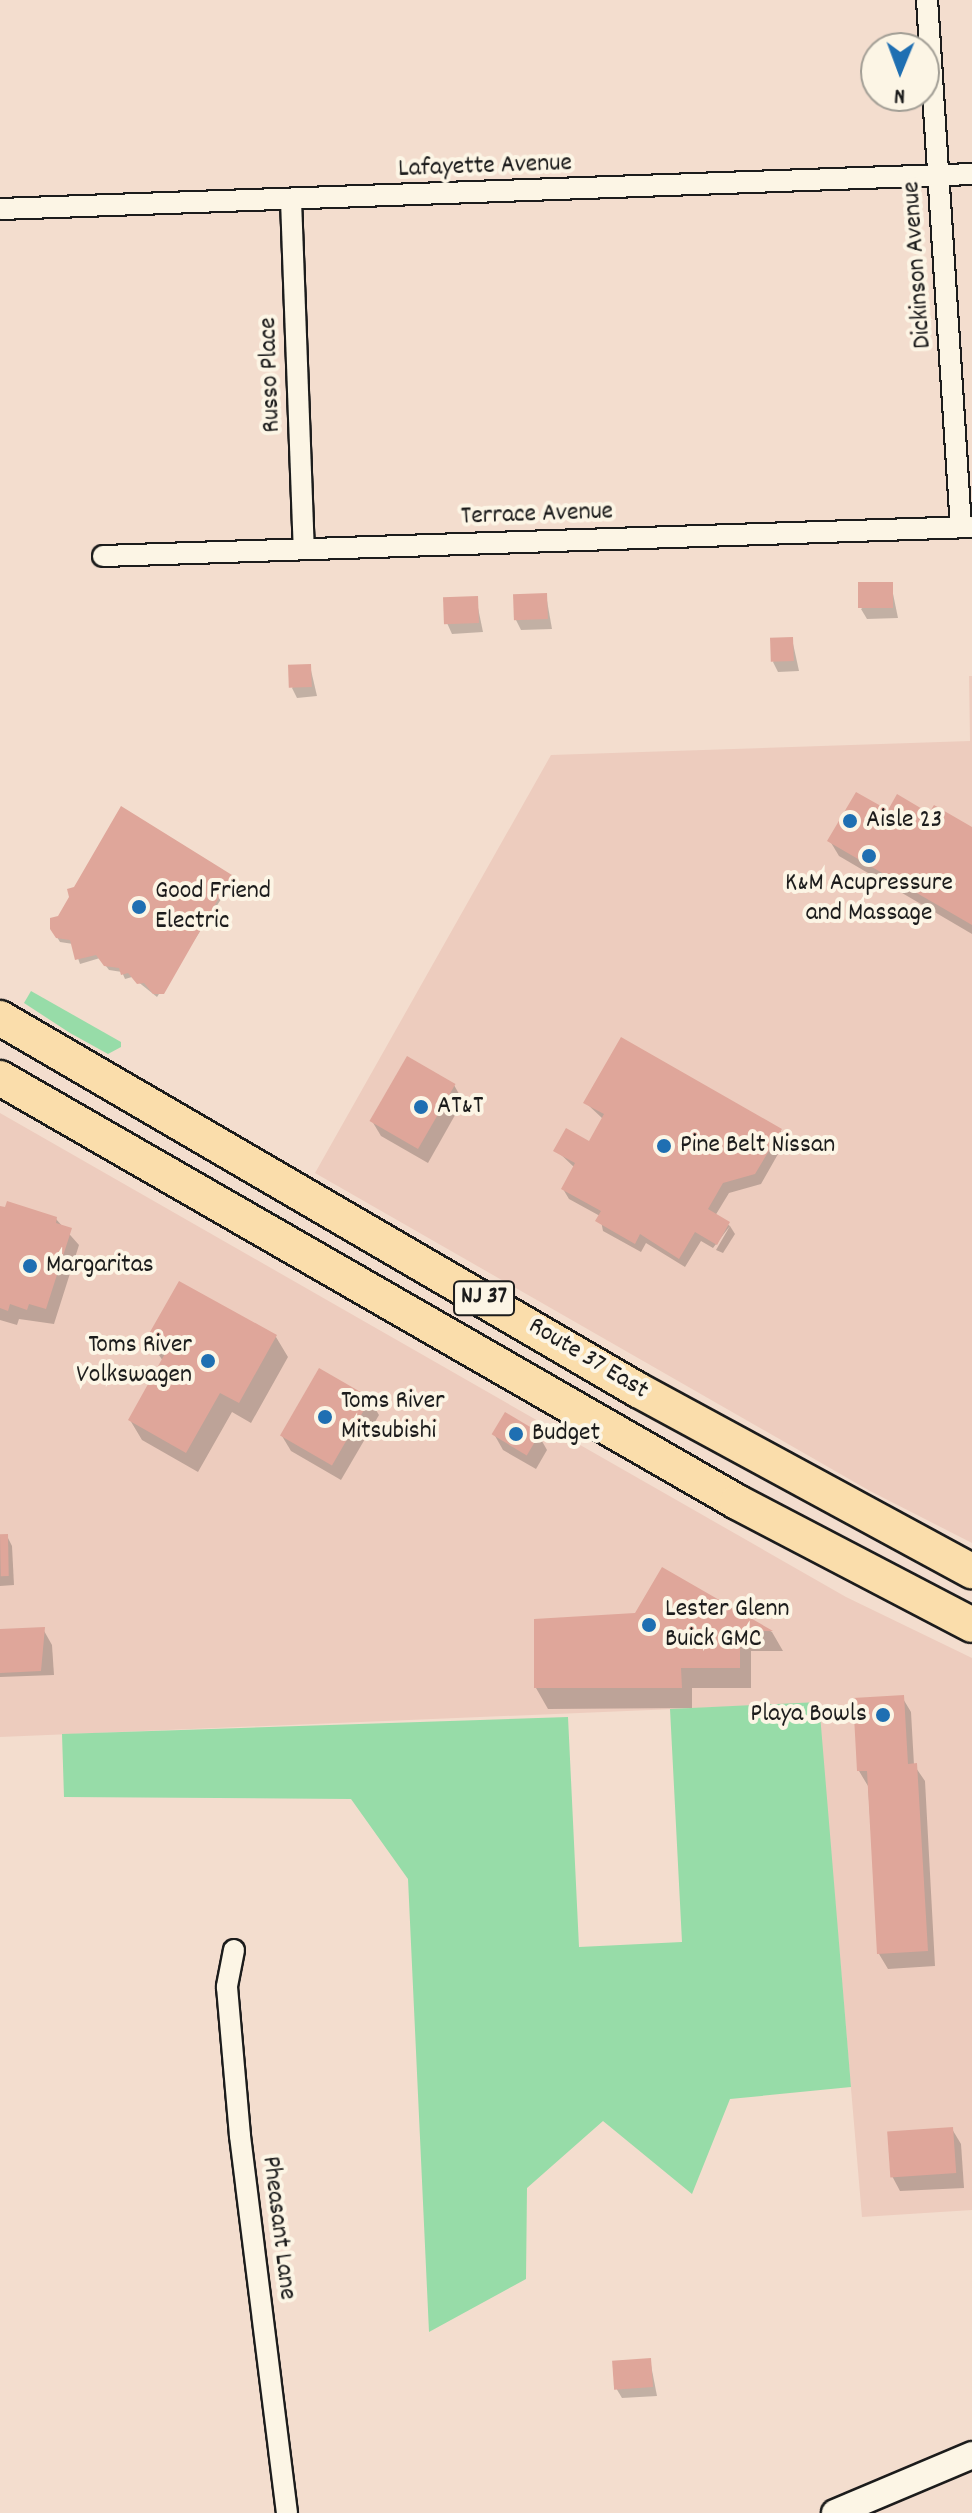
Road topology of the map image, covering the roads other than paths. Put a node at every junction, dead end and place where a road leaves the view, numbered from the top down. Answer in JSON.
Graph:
{"nodes":[{"id":1,"x":927,"y":0,"type":"edge"},
{"id":2,"x":972,"y":174,"type":"edge"},
{"id":3,"x":938,"y":175,"type":"junction"},
{"id":4,"x":291,"y":200,"type":"junction"},
{"id":5,"x":0,"y":209,"type":"edge"},
{"id":6,"x":966,"y":527,"type":"edge"},
{"id":7,"x":304,"y":548,"type":"junction"},
{"id":8,"x":103,"y":556,"type":"dead end"},
{"id":9,"x":0,"y":1018,"type":"edge"},
{"id":10,"x":0,"y":1078,"type":"edge"},
{"id":11,"x":972,"y":1571,"type":"edge"},
{"id":12,"x":972,"y":1625,"type":"edge"},
{"id":13,"x":234,"y":1950,"type":"dead end"},
{"id":14,"x":972,"y":2455,"type":"edge"},
{"id":15,"x":287,"y":2513,"type":"edge"},
{"id":16,"x":835,"y":2513,"type":"edge"}],
"edges":[{"from":1,"to":3,"type":"street","name":"Dickinson Avenue"},
{"from":2,"to":3,"type":"street","name":"Lafayette Avenue"},
{"from":3,"to":4,"type":"street","name":"Lafayette Avenue"},
{"from":3,"to":6,"type":"street","name":"Dickinson Avenue"},
{"from":4,"to":5,"type":"street","name":"Lafayette Avenue"},
{"from":4,"to":7,"type":"street","name":"Russo Place"},
{"from":6,"to":7,"type":"street","name":"Terrace Avenue"},
{"from":7,"to":8,"type":"street","name":"Terrace Avenue"},
{"from":9,"to":11,"type":"highway","name":"Route 37 East","number":"NJ 37"},
{"from":10,"to":12,"type":"highway","name":"Route 37 East","number":"NJ 37"},
{"from":13,"to":15,"type":"street","name":"Pheasant Lane"},
{"from":14,"to":16,"type":"street"}]}
